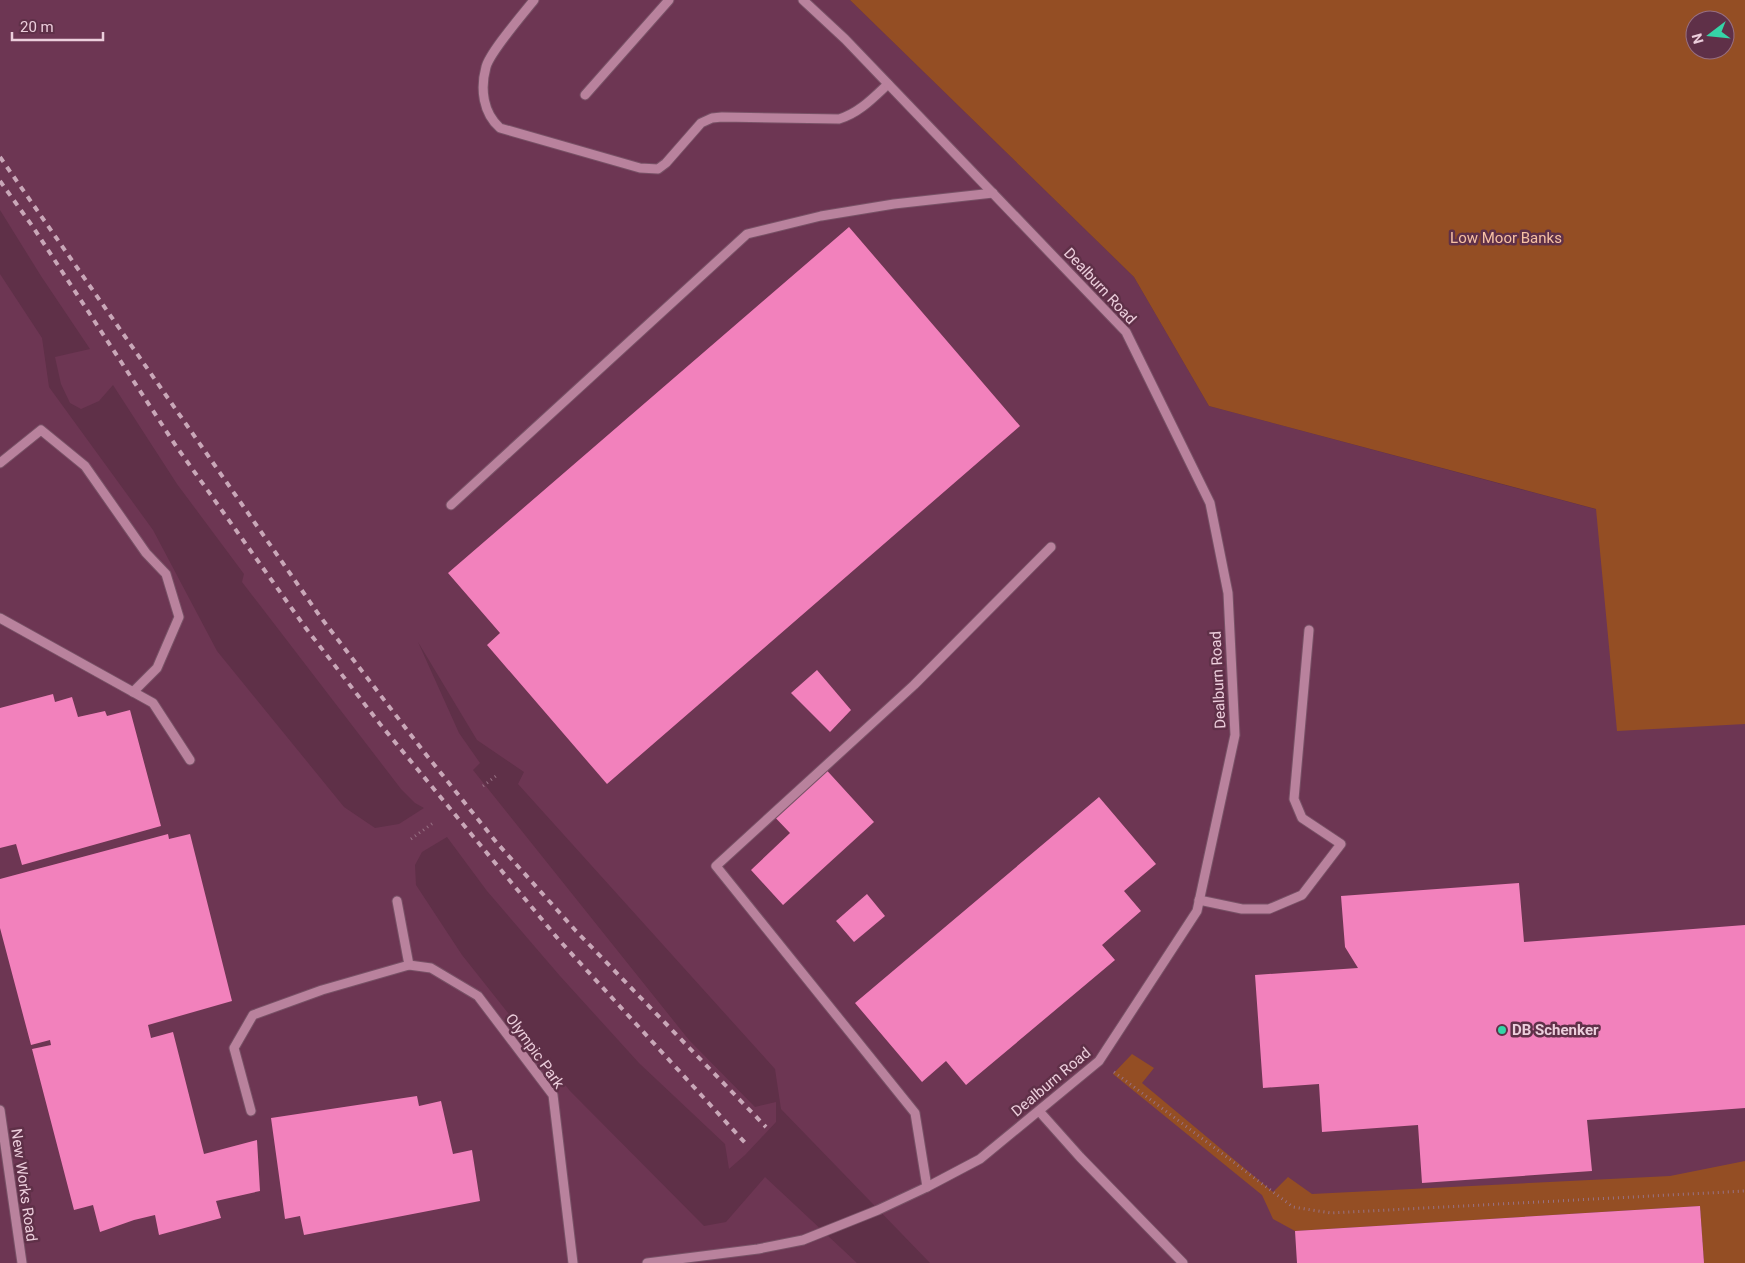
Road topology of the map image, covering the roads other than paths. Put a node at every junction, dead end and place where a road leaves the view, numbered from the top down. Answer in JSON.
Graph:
{"nodes":[{"id":1,"x":534,"y":0,"type":"edge"},
{"id":2,"x":669,"y":0,"type":"edge"},
{"id":3,"x":803,"y":0,"type":"edge"},
{"id":4,"x":888,"y":84,"type":"junction"},
{"id":5,"x":585,"y":95,"type":"dead end"},
{"id":6,"x":993,"y":193,"type":"junction"},
{"id":7,"x":0,"y":463,"type":"edge"},
{"id":8,"x":451,"y":506,"type":"dead end"},
{"id":9,"x":1051,"y":547,"type":"dead end"},
{"id":10,"x":0,"y":618,"type":"edge"},
{"id":11,"x":1309,"y":630,"type":"dead end"},
{"id":12,"x":133,"y":692,"type":"junction"},
{"id":13,"x":190,"y":760,"type":"dead end"},
{"id":14,"x":396,"y":900,"type":"dead end"},
{"id":15,"x":1199,"y":900,"type":"junction"},
{"id":16,"x":409,"y":965,"type":"junction"},
{"id":17,"x":0,"y":1110,"type":"edge"},
{"id":18,"x":250,"y":1110,"type":"dead end"},
{"id":19,"x":1038,"y":1111,"type":"junction"},
{"id":20,"x":927,"y":1187,"type":"junction"},
{"id":21,"x":22,"y":1263,"type":"edge"},
{"id":22,"x":573,"y":1263,"type":"edge"},
{"id":23,"x":647,"y":1263,"type":"edge"},
{"id":24,"x":1183,"y":1263,"type":"edge"}],
"edges":[{"from":1,"to":4,"type":"street"},
{"from":2,"to":5,"type":"street"},
{"from":3,"to":4,"type":"street","name":"Dealburn Road"},
{"from":4,"to":6,"type":"street","name":"Dealburn Road"},
{"from":6,"to":8,"type":"street"},
{"from":6,"to":15,"type":"street","name":"Dealburn Road"},
{"from":7,"to":12,"type":"street"},
{"from":9,"to":20,"type":"street"},
{"from":10,"to":12,"type":"street"},
{"from":11,"to":15,"type":"street"},
{"from":12,"to":13,"type":"street"},
{"from":14,"to":16,"type":"street"},
{"from":15,"to":19,"type":"street","name":"Dealburn Road"},
{"from":16,"to":18,"type":"street","name":"Olympic Park"},
{"from":16,"to":22,"type":"street","name":"Olympic Park"},
{"from":17,"to":21,"type":"street","name":"New Works Road"},
{"from":19,"to":20,"type":"street","name":"Dealburn Road"},
{"from":19,"to":24,"type":"street"},
{"from":20,"to":23,"type":"street","name":"Dealburn Road"}]}
